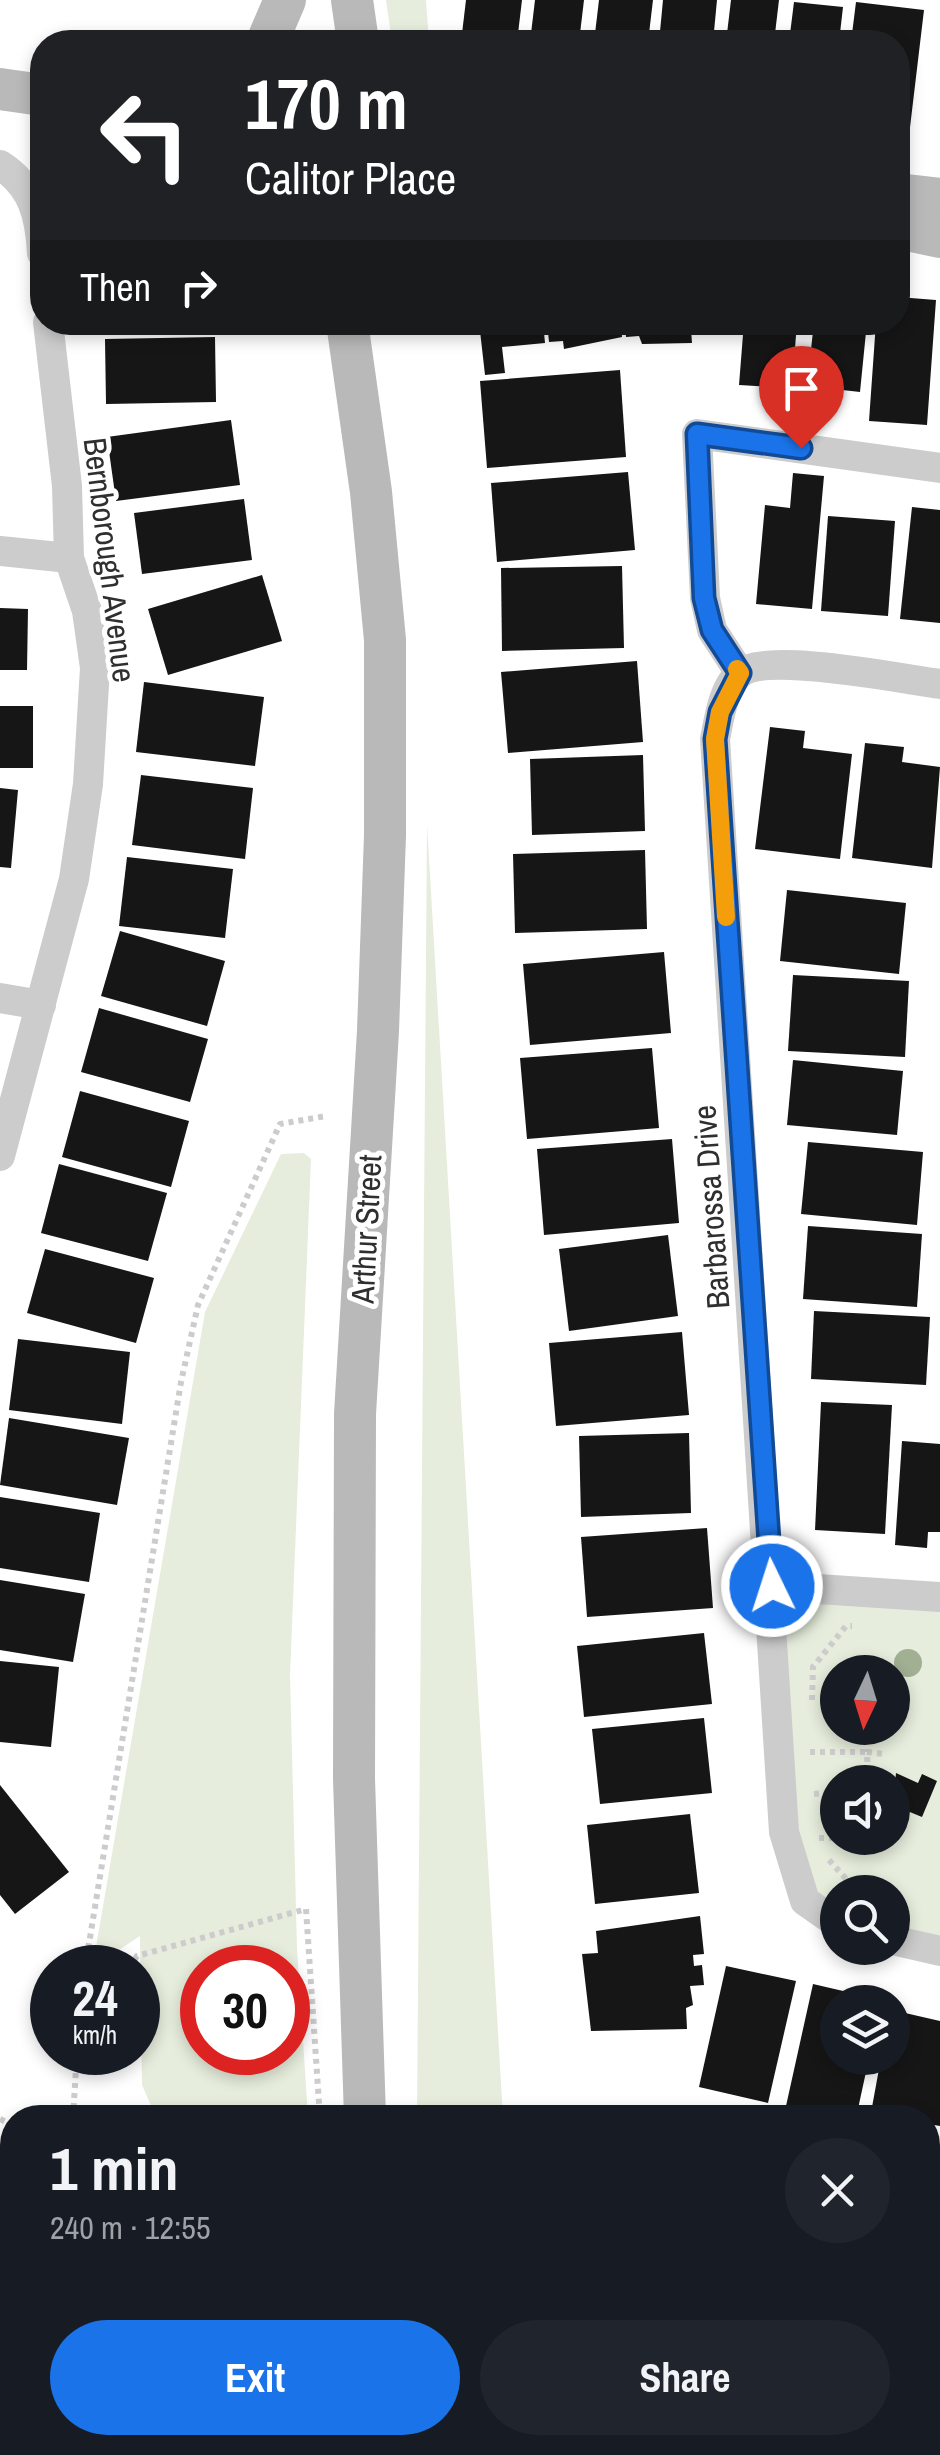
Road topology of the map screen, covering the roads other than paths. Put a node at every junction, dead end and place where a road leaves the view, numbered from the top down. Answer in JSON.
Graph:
{"nodes":[{"id":1,"x":285,"y":0,"type":"edge"},
{"id":2,"x":352,"y":0,"type":"edge"},
{"id":3,"x":272,"y":30,"type":"edge"},
{"id":4,"x":356,"y":30,"type":"edge"},
{"id":5,"x":0,"y":89,"type":"edge"},
{"id":6,"x":30,"y":93,"type":"edge"},
{"id":7,"x":0,"y":165,"type":"edge"},
{"id":8,"x":910,"y":196,"type":"edge"},
{"id":9,"x":30,"y":198,"type":"edge"},
{"id":10,"x":940,"y":200,"type":"edge"},
{"id":11,"x":910,"y":231,"type":"edge"},
{"id":12,"x":940,"y":238,"type":"edge"},
{"id":13,"x":49,"y":335,"type":"edge"},
{"id":14,"x":343,"y":335,"type":"edge"},
{"id":15,"x":940,"y":468,"type":"edge"},
{"id":16,"x":0,"y":551,"type":"edge"},
{"id":17,"x":69,"y":558,"type":"junction"},
{"id":18,"x":740,"y":673,"type":"junction"},
{"id":19,"x":940,"y":684,"type":"edge"},
{"id":20,"x":0,"y":998,"type":"edge"},
{"id":21,"x":42,"y":1005,"type":"junction"},
{"id":22,"x":0,"y":1156,"type":"edge"},
{"id":23,"x":772,"y":1586,"type":"junction"},
{"id":24,"x":940,"y":1597,"type":"edge"},
{"id":25,"x":820,"y":1911,"type":"edge"},
{"id":26,"x":910,"y":1944,"type":"edge"},
{"id":27,"x":940,"y":1951,"type":"edge"},
{"id":28,"x":365,"y":2105,"type":"edge"}],
"edges":[{"from":1,"to":3,"type":"street"},
{"from":2,"to":4,"type":"street"},
{"from":5,"to":6,"type":"street"},
{"from":7,"to":9,"type":"street"},
{"from":8,"to":10,"type":"street"},
{"from":11,"to":12,"type":"street"},
{"from":13,"to":17,"type":"street","name":"Bernborough Avenue"},
{"from":14,"to":28,"type":"street","name":"Arthur Street"},
{"from":15,"to":18,"type":"street"},
{"from":16,"to":17,"type":"street"},
{"from":17,"to":21,"type":"street","name":"Bernborough Avenue"},
{"from":18,"to":19,"type":"street"},
{"from":18,"to":23,"type":"street","name":"Barbarossa Drive"},
{"from":20,"to":21,"type":"street"},
{"from":21,"to":22,"type":"street","name":"Bernborough Avenue"},
{"from":23,"to":24,"type":"street"},
{"from":23,"to":25,"type":"street","name":"Barbarossa Drive"},
{"from":26,"to":27,"type":"street"}]}
